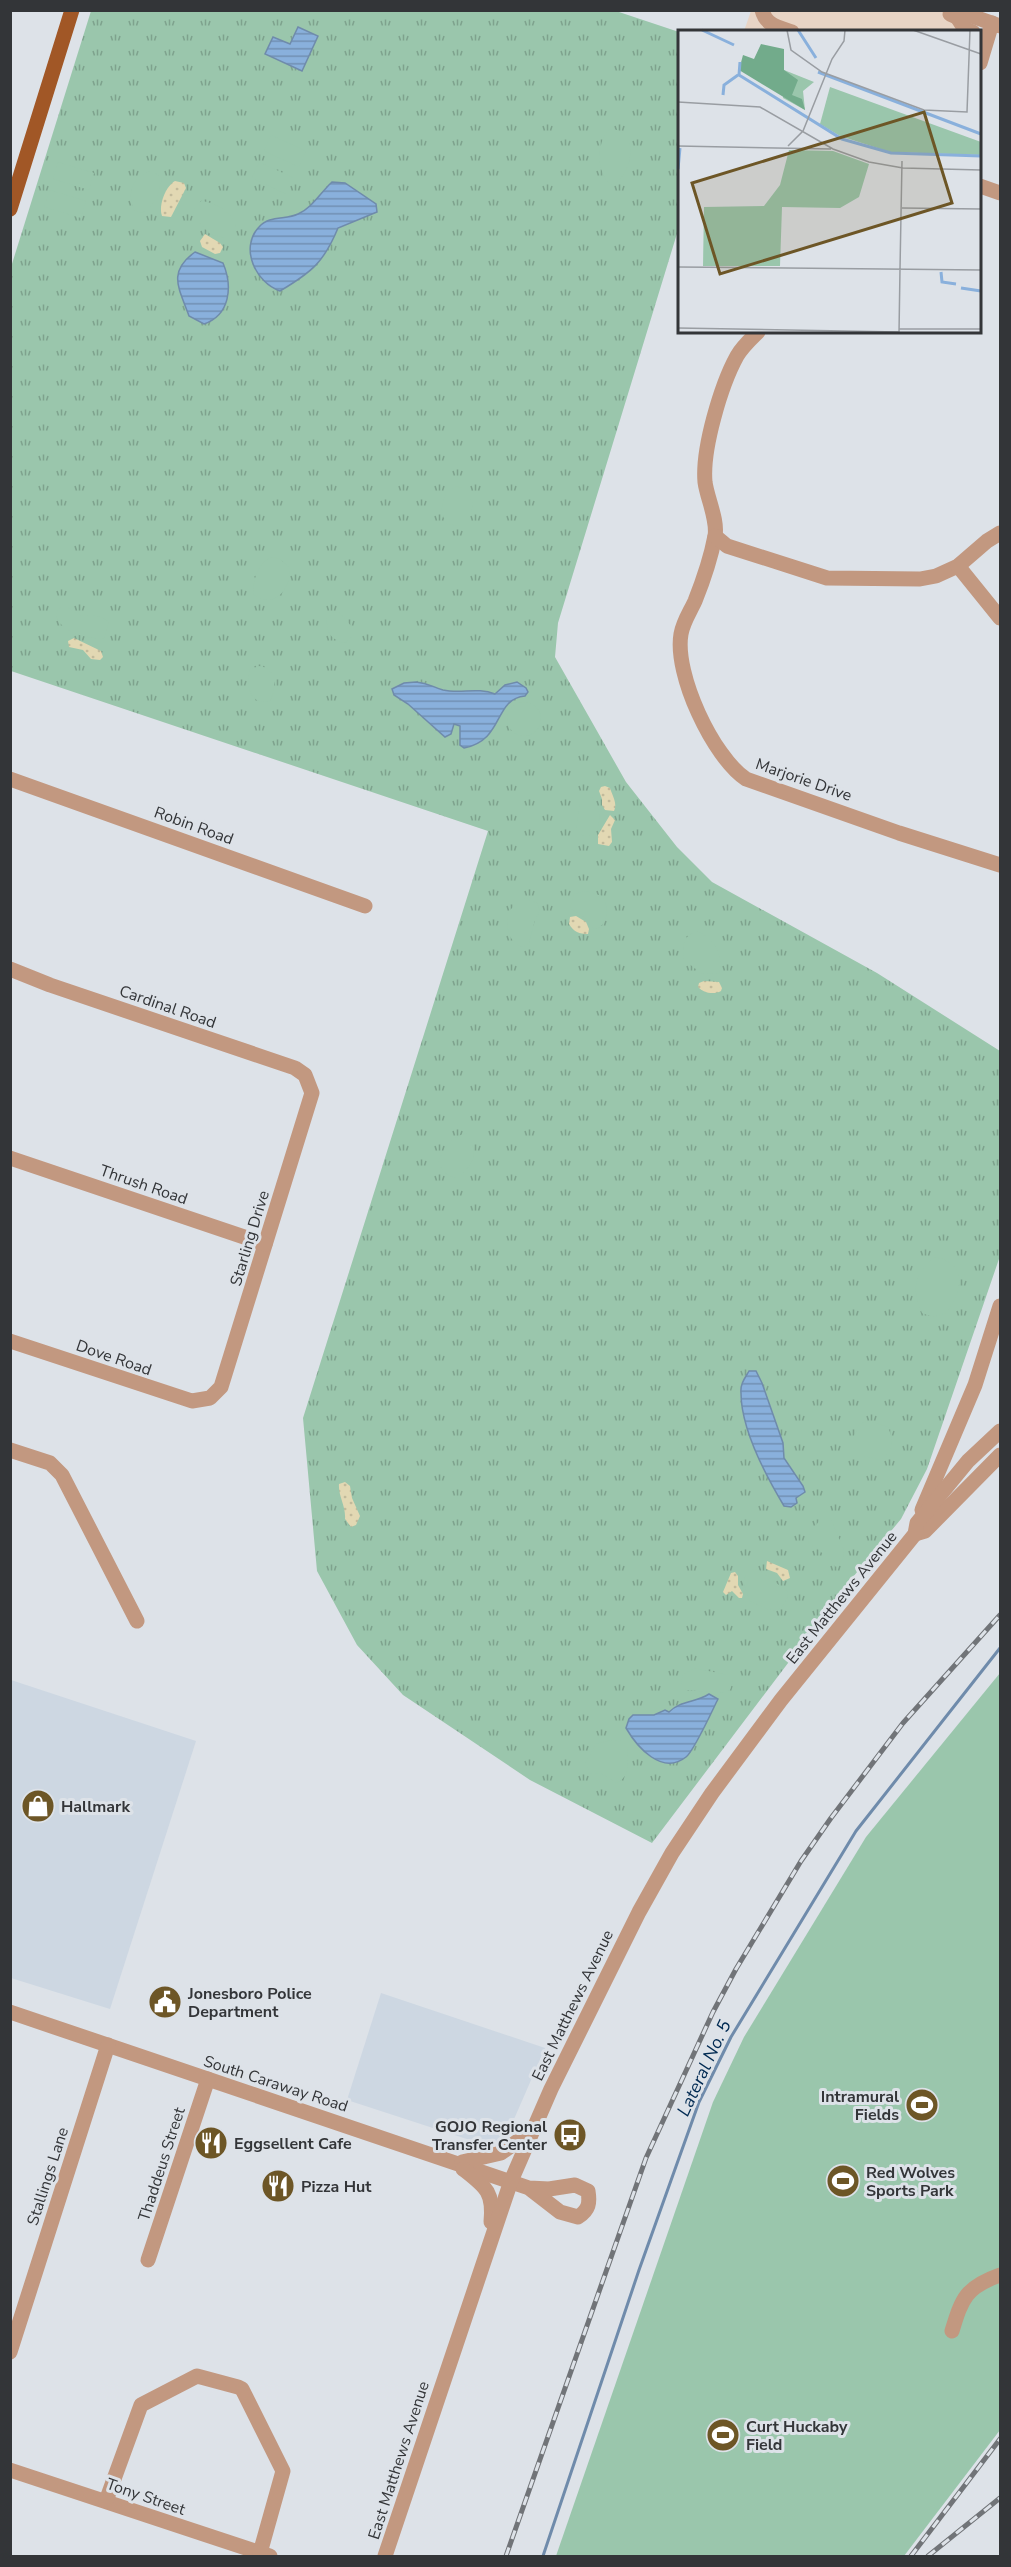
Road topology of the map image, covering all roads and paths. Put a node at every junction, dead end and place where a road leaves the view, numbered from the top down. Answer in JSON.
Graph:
{"nodes":[{"id":1,"x":72,"y":10,"type":"edge"},
{"id":2,"x":762,"y":10,"type":"edge"},
{"id":3,"x":953,"y":14,"type":"edge"},
{"id":4,"x":787,"y":30,"type":"edge"},
{"id":5,"x":968,"y":30,"type":"edge"},
{"id":6,"x":992,"y":32,"type":"edge"},
{"id":7,"x":981,"y":60,"type":"edge"},
{"id":8,"x":981,"y":186,"type":"edge"},
{"id":9,"x":1000,"y":193,"type":"edge"},
{"id":10,"x":10,"y":209,"type":"edge"},
{"id":11,"x":756,"y":333,"type":"edge"},
{"id":12,"x":1000,"y":533,"type":"edge"},
{"id":13,"x":715,"y":536,"type":"junction"},
{"id":14,"x":958,"y":566,"type":"junction"},
{"id":15,"x":1000,"y":618,"type":"edge"},
{"id":16,"x":10,"y":779,"type":"edge"},
{"id":17,"x":1000,"y":865,"type":"edge"},
{"id":18,"x":365,"y":906,"type":"dead end"},
{"id":19,"x":10,"y":969,"type":"edge"},
{"id":20,"x":309,"y":1082,"type":"joint"},
{"id":21,"x":10,"y":1158,"type":"edge"},
{"id":22,"x":265,"y":1244,"type":"junction"},
{"id":23,"x":1000,"y":1306,"type":"edge"},
{"id":24,"x":10,"y":1341,"type":"edge"},
{"id":25,"x":207,"y":1399,"type":"joint"},
{"id":26,"x":1000,"y":1431,"type":"edge"},
{"id":27,"x":10,"y":1450,"type":"edge"},
{"id":28,"x":1000,"y":1455,"type":"edge"},
{"id":29,"x":916,"y":1528,"type":"junction"},
{"id":30,"x":138,"y":1621,"type":"dead end"},
{"id":31,"x":10,"y":2012,"type":"edge"},
{"id":32,"x":108,"y":2045,"type":"junction"},
{"id":33,"x":208,"y":2079,"type":"junction"},
{"id":34,"x":534,"y":2125,"type":"junction"},
{"id":35,"x":456,"y":2163,"type":"junction"},
{"id":36,"x":511,"y":2181,"type":"junction"},
{"id":37,"x":529,"y":2188,"type":"dead end"},
{"id":38,"x":489,"y":2245,"type":"junction"},
{"id":39,"x":148,"y":2260,"type":"dead end"},
{"id":40,"x":1000,"y":2275,"type":"edge"},
{"id":41,"x":17,"y":2305,"type":"edge"},
{"id":42,"x":952,"y":2331,"type":"dead end"},
{"id":43,"x":10,"y":2352,"type":"edge"},
{"id":44,"x":10,"y":2470,"type":"edge"},
{"id":45,"x":106,"y":2501,"type":"junction"},
{"id":46,"x":265,"y":2555,"type":"edge"},
{"id":47,"x":385,"y":2556,"type":"edge"}],
"edges":[{"from":1,"to":10,"type":"main road"},
{"from":2,"to":4,"type":"street"},
{"from":3,"to":5,"type":"street"},
{"from":3,"to":6,"type":"street"},
{"from":6,"to":7,"type":"street"},
{"from":8,"to":9,"type":"street"},
{"from":11,"to":13,"type":"street"},
{"from":12,"to":14,"type":"street"},
{"from":13,"to":14,"type":"street"},
{"from":13,"to":17,"type":"street","name":"Marjorie Drive"},
{"from":14,"to":15,"type":"street"},
{"from":16,"to":18,"type":"street","name":"Robin Road"},
{"from":19,"to":20,"type":"street","name":"Cardinal Road"},
{"from":20,"to":22,"type":"street","name":"Starling Drive"},
{"from":21,"to":22,"type":"street","name":"Thrush Road"},
{"from":22,"to":25,"type":"street","name":"Starling Drive"},
{"from":23,"to":29,"type":"street"},
{"from":24,"to":25,"type":"street","name":"Dove Road"},
{"from":26,"to":29,"type":"street","name":"East Matthews Avenue"},
{"from":27,"to":30,"type":"street"},
{"from":28,"to":29,"type":"street"},
{"from":29,"to":34,"type":"street","name":"East Matthews Avenue"},
{"from":31,"to":32,"type":"street","name":"South Caraway Road"},
{"from":32,"to":33,"type":"street","name":"South Caraway Road"},
{"from":32,"to":41,"type":"street","name":"Stallings Lane"},
{"from":33,"to":35,"type":"street","name":"South Caraway Road"},
{"from":33,"to":39,"type":"street","name":"Thaddeus Street"},
{"from":34,"to":35,"type":"street"},
{"from":34,"to":36,"type":"street","name":"East Matthews Avenue"},
{"from":35,"to":36,"type":"street","name":"South Caraway Road"},
{"from":35,"to":38,"type":"street"},
{"from":36,"to":37,"type":"street","name":"South Caraway Road"},
{"from":36,"to":38,"type":"street","name":"East Matthews Avenue"},
{"from":38,"to":47,"type":"street","name":"East Matthews Avenue"},
{"from":40,"to":42,"type":"street"},
{"from":41,"to":43,"type":"street","name":"Stallings Lane"},
{"from":44,"to":45,"type":"street","name":"Tony Street"},
{"from":45,"to":46,"type":"street","name":"Tony Street"},
{"from":45,"to":46,"type":"street"}]}
